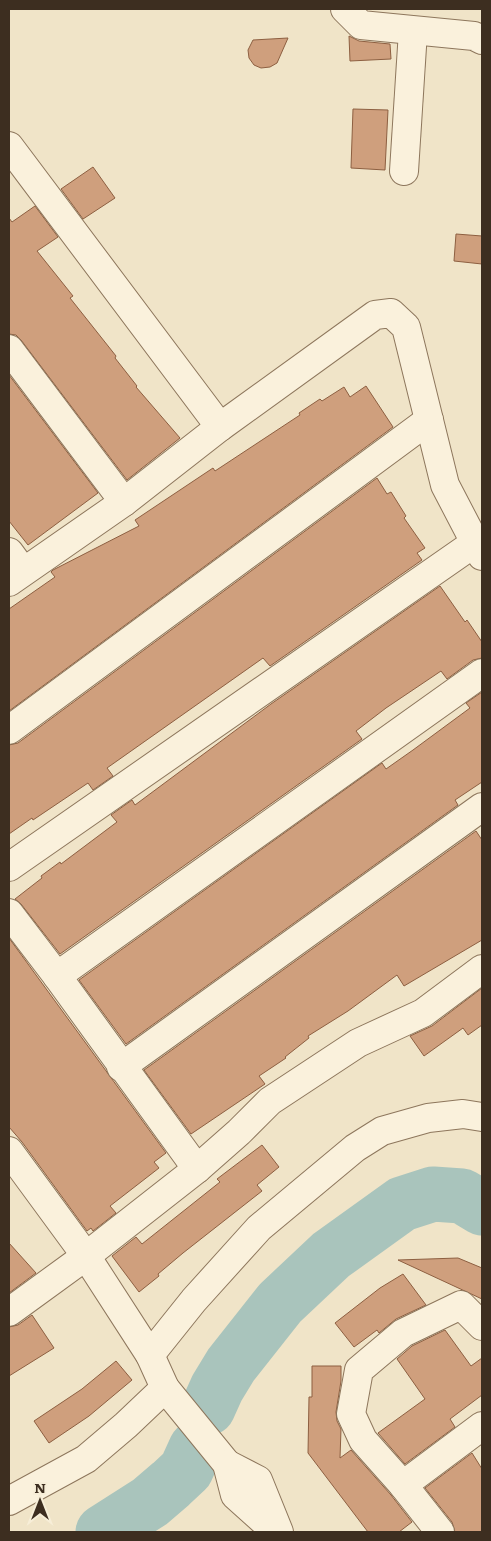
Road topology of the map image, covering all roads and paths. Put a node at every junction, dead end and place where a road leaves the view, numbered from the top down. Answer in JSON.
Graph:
{"nodes":[{"id":1,"x":362,"y":14,"type":"edge"},
{"id":2,"x":413,"y":31,"type":"junction"},
{"id":3,"x":482,"y":40,"type":"edge"},
{"id":4,"x":9,"y":146,"type":"edge"},
{"id":5,"x":404,"y":171,"type":"dead end"},
{"id":6,"x":9,"y":349,"type":"edge"},
{"id":7,"x":429,"y":420,"type":"junction"},
{"id":8,"x":220,"y":427,"type":"junction"},
{"id":9,"x":124,"y":502,"type":"junction"},
{"id":10,"x":479,"y":549,"type":"edge"},
{"id":11,"x":13,"y":568,"type":"edge"},
{"id":12,"x":482,"y":672,"type":"edge"},
{"id":13,"x":9,"y":730,"type":"edge"},
{"id":14,"x":482,"y":807,"type":"edge"},
{"id":15,"x":9,"y":867,"type":"edge"},
{"id":16,"x":9,"y":913,"type":"edge"},
{"id":17,"x":482,"y":969,"type":"edge"},
{"id":18,"x":57,"y":976,"type":"junction"},
{"id":19,"x":121,"y":1067,"type":"junction"},
{"id":20,"x":482,"y":1117,"type":"edge"},
{"id":21,"x":9,"y":1151,"type":"edge"},
{"id":22,"x":197,"y":1169,"type":"junction"},
{"id":23,"x":86,"y":1256,"type":"junction"},
{"id":24,"x":9,"y":1312,"type":"edge"},
{"id":25,"x":482,"y":1326,"type":"edge"},
{"id":26,"x":150,"y":1355,"type":"junction"},
{"id":27,"x":165,"y":1388,"type":"junction"},
{"id":28,"x":482,"y":1426,"type":"edge"},
{"id":29,"x":402,"y":1485,"type":"junction"},
{"id":30,"x":9,"y":1500,"type":"edge"},
{"id":31,"x":278,"y":1532,"type":"edge"},
{"id":32,"x":440,"y":1532,"type":"edge"}],
"edges":[{"from":1,"to":2,"type":"street"},
{"from":2,"to":3,"type":"street"},
{"from":2,"to":5,"type":"street"},
{"from":4,"to":8,"type":"street"},
{"from":6,"to":9,"type":"street"},
{"from":7,"to":8,"type":"street"},
{"from":7,"to":10,"type":"street"},
{"from":7,"to":13,"type":"street"},
{"from":8,"to":9,"type":"street"},
{"from":9,"to":11,"type":"street"},
{"from":10,"to":15,"type":"street"},
{"from":12,"to":18,"type":"street"},
{"from":14,"to":19,"type":"street"},
{"from":16,"to":18,"type":"street"},
{"from":17,"to":22,"type":"street"},
{"from":18,"to":19,"type":"street"},
{"from":19,"to":22,"type":"street"},
{"from":20,"to":26,"type":"street"},
{"from":21,"to":23,"type":"street"},
{"from":22,"to":23,"type":"street"},
{"from":23,"to":24,"type":"street"},
{"from":23,"to":26,"type":"street"},
{"from":25,"to":29,"type":"street"},
{"from":26,"to":27,"type":"street"},
{"from":27,"to":30,"type":"street"},
{"from":27,"to":31,"type":"street"},
{"from":28,"to":29,"type":"street"},
{"from":29,"to":32,"type":"street"}]}
